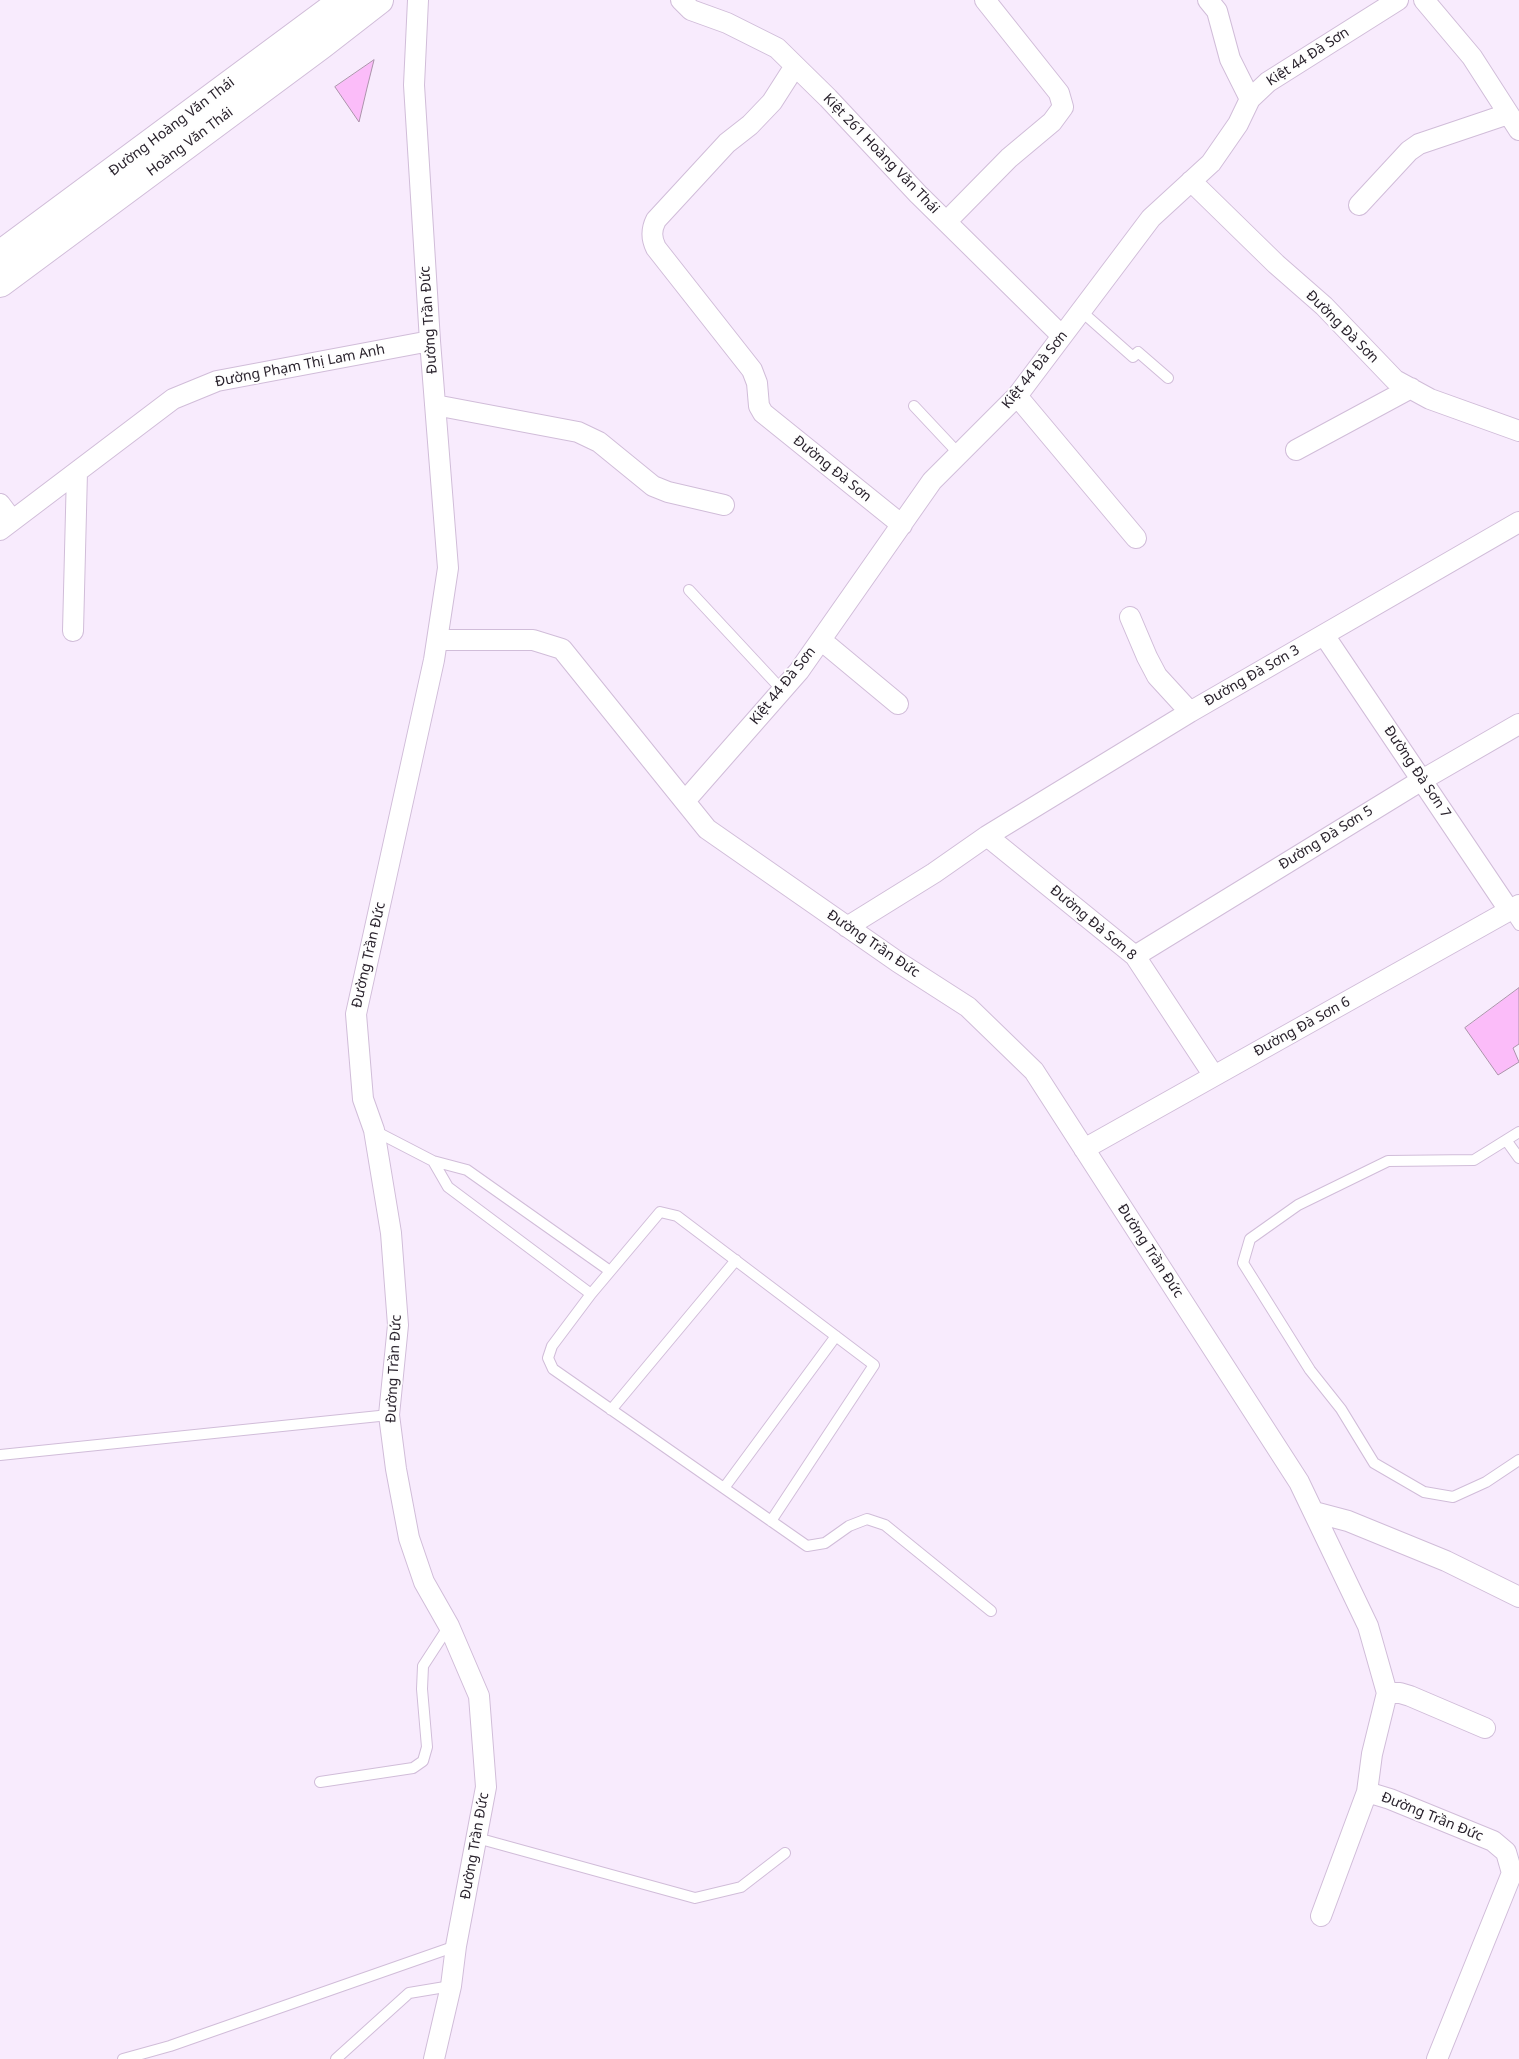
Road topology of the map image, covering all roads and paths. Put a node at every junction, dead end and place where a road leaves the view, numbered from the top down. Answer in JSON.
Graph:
{"nodes":[{"id":1,"x":344,"y":0,"type":"edge"},
{"id":2,"x":378,"y":0,"type":"edge"},
{"id":3,"x":418,"y":0,"type":"edge"},
{"id":4,"x":681,"y":0,"type":"edge"},
{"id":5,"x":985,"y":0,"type":"edge"},
{"id":6,"x":1208,"y":0,"type":"edge"},
{"id":7,"x":1398,"y":0,"type":"edge"},
{"id":8,"x":1424,"y":0,"type":"edge"},
{"id":9,"x":795,"y":66,"type":"junction"},
{"id":10,"x":1250,"y":99,"type":"junction"},
{"id":11,"x":1514,"y":122,"type":"edge"},
{"id":12,"x":1191,"y":181,"type":"junction"},
{"id":13,"x":1359,"y":205,"type":"dead end"},
{"id":14,"x":947,"y":221,"type":"junction"},
{"id":15,"x":0,"y":255,"type":"edge"},
{"id":16,"x":0,"y":283,"type":"edge"},
{"id":17,"x":1081,"y":311,"type":"junction"},
{"id":18,"x":1062,"y":336,"type":"junction"},
{"id":19,"x":430,"y":341,"type":"junction"},
{"id":20,"x":1168,"y":378,"type":"dead end"},
{"id":21,"x":1411,"y":388,"type":"junction"},
{"id":22,"x":1018,"y":396,"type":"junction"},
{"id":23,"x":435,"y":405,"type":"junction"},
{"id":24,"x":914,"y":406,"type":"dead end"},
{"id":25,"x":1519,"y":431,"type":"edge"},
{"id":26,"x":1296,"y":450,"type":"dead end"},
{"id":27,"x":960,"y":454,"type":"junction"},
{"id":28,"x":77,"y":472,"type":"junction"},
{"id":29,"x":0,"y":504,"type":"edge"},
{"id":30,"x":724,"y":505,"type":"dead end"},
{"id":31,"x":1519,"y":522,"type":"edge"},
{"id":32,"x":6,"y":525,"type":"edge"},
{"id":33,"x":902,"y":525,"type":"junction"},
{"id":34,"x":1136,"y":538,"type":"dead end"},
{"id":35,"x":689,"y":590,"type":"dead end"},
{"id":36,"x":1130,"y":618,"type":"dead end"},
{"id":37,"x":74,"y":631,"type":"dead end"},
{"id":38,"x":1324,"y":635,"type":"junction"},
{"id":39,"x":438,"y":640,"type":"junction"},
{"id":40,"x":821,"y":640,"type":"junction"},
{"id":41,"x":782,"y":690,"type":"junction"},
{"id":42,"x":898,"y":704,"type":"dead end"},
{"id":43,"x":1190,"y":712,"type":"junction"},
{"id":44,"x":1519,"y":724,"type":"edge"},
{"id":45,"x":1422,"y":780,"type":"junction"},
{"id":46,"x":685,"y":801,"type":"junction"},
{"id":47,"x":987,"y":836,"type":"junction"},
{"id":48,"x":1516,"y":913,"type":"edge"},
{"id":49,"x":847,"y":926,"type":"junction"},
{"id":50,"x":1135,"y":956,"type":"junction"},
{"id":51,"x":1214,"y":1076,"type":"junction"},
{"id":52,"x":374,"y":1130,"type":"junction"},
{"id":53,"x":1519,"y":1132,"type":"edge"},
{"id":54,"x":1506,"y":1140,"type":"junction"},
{"id":55,"x":1084,"y":1149,"type":"junction"},
{"id":56,"x":1519,"y":1158,"type":"edge"},
{"id":57,"x":434,"y":1161,"type":"junction"},
{"id":58,"x":736,"y":1260,"type":"junction"},
{"id":59,"x":610,"y":1272,"type":"junction"},
{"id":60,"x":591,"y":1294,"type":"junction"},
{"id":61,"x":836,"y":1336,"type":"junction"},
{"id":62,"x":612,"y":1410,"type":"junction"},
{"id":63,"x":389,"y":1415,"type":"junction"},
{"id":64,"x":0,"y":1455,"type":"edge"},
{"id":65,"x":1519,"y":1460,"type":"edge"},
{"id":66,"x":724,"y":1488,"type":"junction"},
{"id":67,"x":1314,"y":1512,"type":"junction"},
{"id":68,"x":771,"y":1521,"type":"junction"},
{"id":69,"x":1519,"y":1597,"type":"edge"},
{"id":70,"x":991,"y":1611,"type":"dead end"},
{"id":71,"x":449,"y":1626,"type":"junction"},
{"id":72,"x":1387,"y":1693,"type":"junction"},
{"id":73,"x":1485,"y":1728,"type":"dead end"},
{"id":74,"x":320,"y":1782,"type":"dead end"},
{"id":75,"x":1367,"y":1792,"type":"junction"},
{"id":76,"x":477,"y":1838,"type":"junction"},
{"id":77,"x":785,"y":1853,"type":"dead end"},
{"id":78,"x":1515,"y":1865,"type":"edge"},
{"id":79,"x":1321,"y":1916,"type":"dead end"},
{"id":80,"x":456,"y":1946,"type":"junction"},
{"id":81,"x":451,"y":1986,"type":"junction"},
{"id":82,"x":123,"y":2059,"type":"edge"},
{"id":83,"x":336,"y":2059,"type":"edge"},
{"id":84,"x":434,"y":2059,"type":"edge"},
{"id":85,"x":1438,"y":2059,"type":"edge"}],
"edges":[{"from":1,"to":15,"type":"main road","name":"Đường Hoàng Văn Thái"},
{"from":2,"to":16,"type":"main road","name":"Hoàng Văn Thái"},
{"from":3,"to":19,"type":"street","name":"Đường Trần Đức"},
{"from":4,"to":9,"type":"street","name":"Kiệt 261 Hoàng Văn Thái"},
{"from":5,"to":14,"type":"street"},
{"from":6,"to":10,"type":"street"},
{"from":7,"to":10,"type":"street","name":"Kiệt 44 Đà Sơn"},
{"from":8,"to":11,"type":"street"},
{"from":9,"to":14,"type":"street","name":"Kiệt 261 Hoàng Văn Thái"},
{"from":9,"to":33,"type":"street","name":"Đường Đà Sơn"},
{"from":10,"to":12,"type":"street","name":"Kiệt 44 Đà Sơn"},
{"from":11,"to":13,"type":"street"},
{"from":12,"to":17,"type":"street","name":"Kiệt 44 Đà Sơn"},
{"from":12,"to":21,"type":"street","name":"Đường Đà Sơn"},
{"from":14,"to":18,"type":"street","name":"Kiệt 261 Hoàng Văn Thái"},
{"from":17,"to":18,"type":"street","name":"Kiệt 44 Đà Sơn"},
{"from":17,"to":20,"type":"lane"},
{"from":18,"to":22,"type":"street","name":"Kiệt 44 Đà Sơn"},
{"from":19,"to":23,"type":"street","name":"Đường Trần Đức"},
{"from":19,"to":28,"type":"street","name":"Đường Phạm Thị Lam Anh"},
{"from":21,"to":25,"type":"street","name":"Đường Đà Sơn"},
{"from":21,"to":26,"type":"street"},
{"from":22,"to":27,"type":"street","name":"Kiệt 44 Đà Sơn"},
{"from":22,"to":34,"type":"street"},
{"from":23,"to":30,"type":"street"},
{"from":23,"to":39,"type":"street","name":"Đường Trần Đức"},
{"from":24,"to":27,"type":"lane"},
{"from":27,"to":33,"type":"street","name":"Kiệt 44 Đà Sơn"},
{"from":28,"to":32,"type":"street","name":"Đường Phạm Thị Lam Anh"},
{"from":28,"to":37,"type":"street"},
{"from":29,"to":32,"type":"street"},
{"from":31,"to":38,"type":"street","name":"Đường Đà Sơn 3"},
{"from":33,"to":40,"type":"street","name":"Kiệt 44 Đà Sơn"},
{"from":35,"to":41,"type":"lane"},
{"from":36,"to":43,"type":"street"},
{"from":38,"to":43,"type":"street","name":"Đường Đà Sơn 3"},
{"from":38,"to":45,"type":"street","name":"Đường Đà Sơn 7"},
{"from":39,"to":46,"type":"street","name":"Đường Trần Đức"},
{"from":39,"to":52,"type":"street","name":"Đường Trần Đức"},
{"from":40,"to":41,"type":"street","name":"Kiệt 44 Đà Sơn"},
{"from":40,"to":42,"type":"street"},
{"from":41,"to":46,"type":"street","name":"Kiệt 44 Đà Sơn"},
{"from":43,"to":47,"type":"street","name":"Đường Đà Sơn 3"},
{"from":44,"to":45,"type":"street","name":"Đường Đà Sơn 5"},
{"from":45,"to":48,"type":"street","name":"Đường Đà Sơn 7"},
{"from":45,"to":50,"type":"street","name":"Đường Đà Sơn 5"},
{"from":46,"to":49,"type":"street","name":"Đường Trần Đức"},
{"from":47,"to":49,"type":"street","name":"Đường Đà Sơn 3"},
{"from":47,"to":50,"type":"street","name":"Đường Đà Sơn 8"},
{"from":48,"to":51,"type":"street","name":"Đường Đà Sơn 6"},
{"from":49,"to":55,"type":"street","name":"Đường Trần Đức"},
{"from":50,"to":51,"type":"street","name":"Đường Đà Sơn 8"},
{"from":51,"to":55,"type":"street","name":"Đường Đà Sơn 6"},
{"from":52,"to":57,"type":"lane"},
{"from":52,"to":63,"type":"street","name":"Đường Trần Đức"},
{"from":53,"to":54,"type":"lane"},
{"from":54,"to":56,"type":"lane"},
{"from":54,"to":65,"type":"lane"},
{"from":55,"to":67,"type":"street","name":"Đường Trần Đức"},
{"from":57,"to":59,"type":"lane"},
{"from":57,"to":60,"type":"lane"},
{"from":58,"to":59,"type":"lane"},
{"from":58,"to":61,"type":"lane"},
{"from":58,"to":62,"type":"lane"},
{"from":59,"to":60,"type":"lane"},
{"from":60,"to":62,"type":"lane"},
{"from":61,"to":66,"type":"lane"},
{"from":61,"to":68,"type":"lane"},
{"from":62,"to":66,"type":"lane"},
{"from":63,"to":64,"type":"lane"},
{"from":63,"to":71,"type":"street","name":"Đường Trần Đức"},
{"from":66,"to":68,"type":"lane"},
{"from":67,"to":69,"type":"street"},
{"from":67,"to":72,"type":"street","name":"Đường Trần Đức"},
{"from":68,"to":70,"type":"lane"},
{"from":71,"to":74,"type":"lane"},
{"from":71,"to":76,"type":"street","name":"Đường Trần Đức"},
{"from":72,"to":73,"type":"street"},
{"from":72,"to":75,"type":"street","name":"Đường Trần Đức"},
{"from":75,"to":78,"type":"street","name":"Đường Trần Đức"},
{"from":75,"to":79,"type":"street"},
{"from":76,"to":77,"type":"lane"},
{"from":76,"to":80,"type":"street","name":"Đường Trần Đức"},
{"from":78,"to":85,"type":"street","name":"Đường Trần Đức"},
{"from":80,"to":81,"type":"street","name":"Đường Trần Đức"},
{"from":80,"to":82,"type":"lane"},
{"from":81,"to":83,"type":"lane"},
{"from":81,"to":84,"type":"street","name":"Đường Trần Đức"}]}
